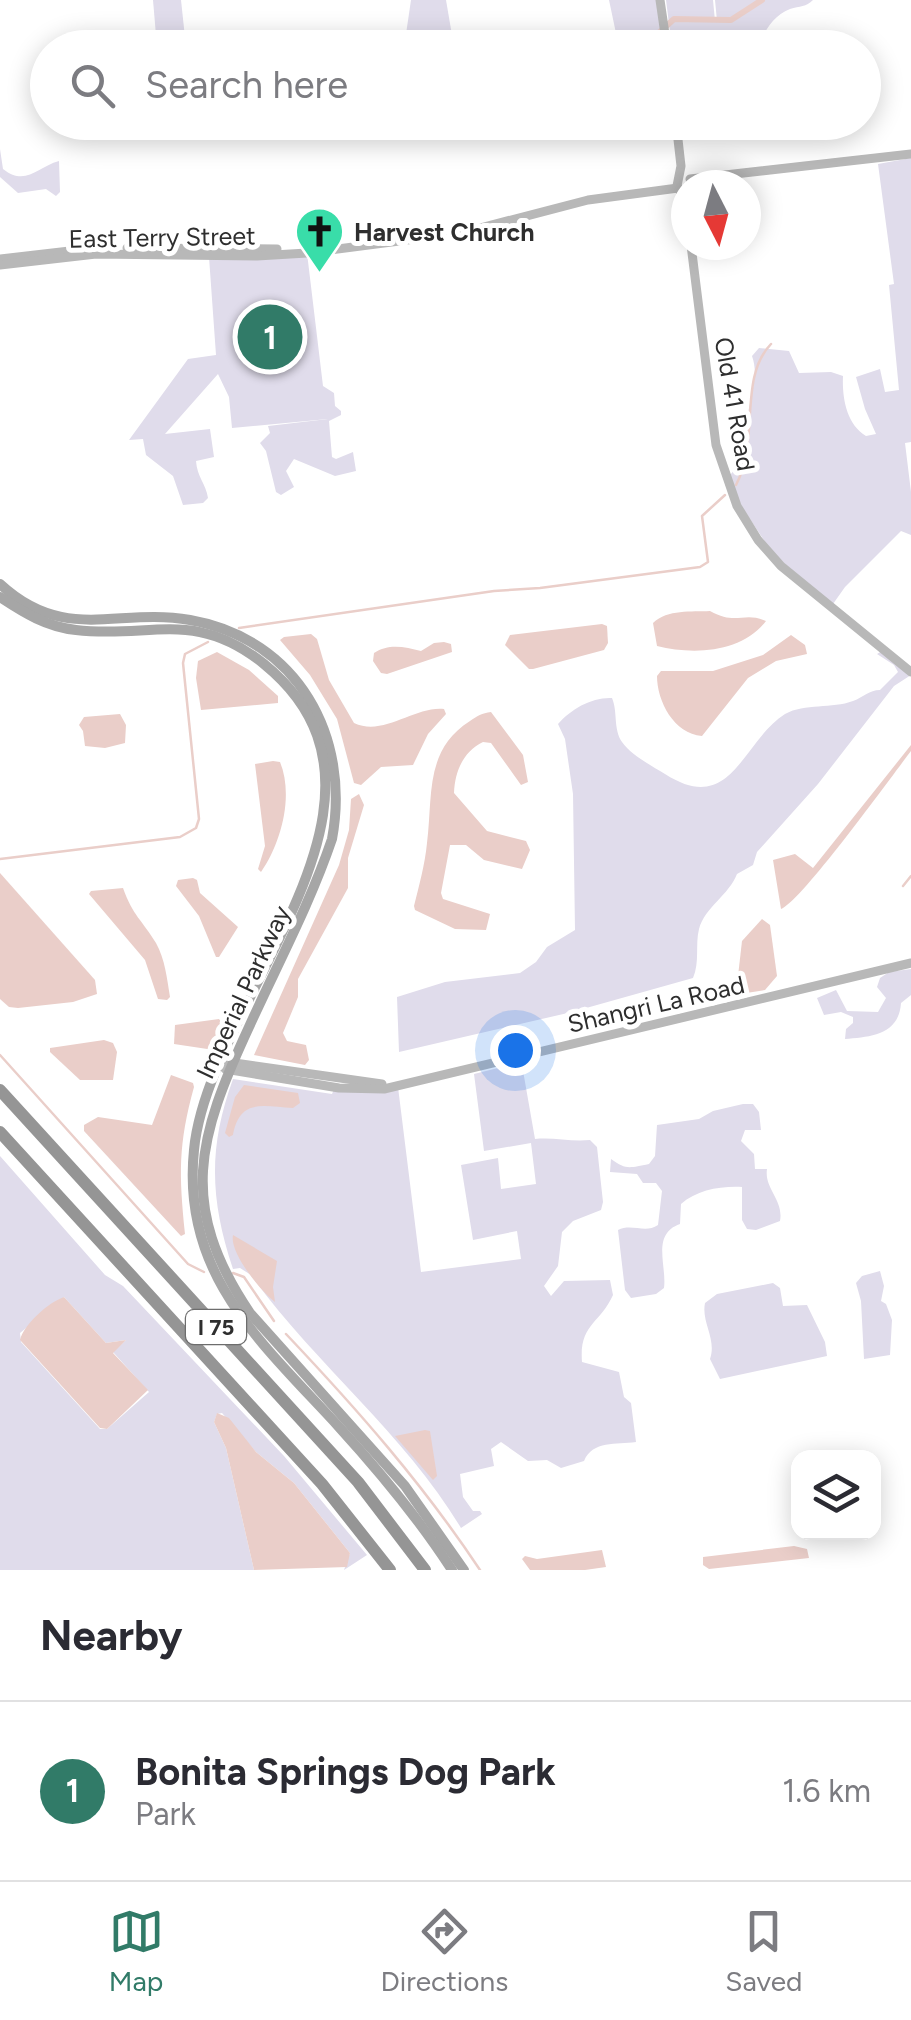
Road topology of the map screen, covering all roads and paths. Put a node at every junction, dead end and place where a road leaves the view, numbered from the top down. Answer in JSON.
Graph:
{"nodes":[{"id":1,"x":662,"y":0,"type":"edge"},
{"id":2,"x":665,"y":30,"type":"edge"},
{"id":3,"x":678,"y":140,"type":"edge"},
{"id":4,"x":911,"y":154,"type":"edge"},
{"id":5,"x":683,"y":170,"type":"edge"},
{"id":6,"x":761,"y":173,"type":"edge"},
{"id":7,"x":671,"y":185,"type":"edge"},
{"id":8,"x":671,"y":186,"type":"edge"},
{"id":9,"x":693,"y":260,"type":"edge"},
{"id":10,"x":0,"y":262,"type":"edge"},
{"id":11,"x":0,"y":584,"type":"edge"},
{"id":12,"x":0,"y":597,"type":"edge"},
{"id":13,"x":911,"y":672,"type":"edge"},
{"id":14,"x":911,"y":963,"type":"edge"},
{"id":15,"x":225,"y":1066,"type":"junction"},
{"id":16,"x":0,"y":1090,"type":"edge"},
{"id":17,"x":0,"y":1132,"type":"edge"},
{"id":18,"x":390,"y":1570,"type":"edge"},
{"id":19,"x":425,"y":1570,"type":"edge"},
{"id":20,"x":452,"y":1570,"type":"edge"},
{"id":21,"x":464,"y":1570,"type":"edge"}],
"edges":[{"from":1,"to":2,"type":"street"},
{"from":3,"to":5,"type":"street"},
{"from":4,"to":6,"type":"street"},
{"from":7,"to":10,"type":"street"},
{"from":8,"to":10,"type":"street","name":"East Terry Street"},
{"from":9,"to":13,"type":"street","name":"Old 41 Road"},
{"from":11,"to":15,"type":"main road","name":"Imperial Parkway"},
{"from":12,"to":15,"type":"main road","name":"Imperial Parkway"},
{"from":14,"to":15,"type":"street","name":"Shangri La Road"},
{"from":15,"to":20,"type":"main road","name":"Imperial Parkway"},
{"from":15,"to":21,"type":"main road","name":"Imperial Parkway"},
{"from":16,"to":19,"type":"highway","number":"I 75"},
{"from":17,"to":18,"type":"highway","number":"I 75"}]}
